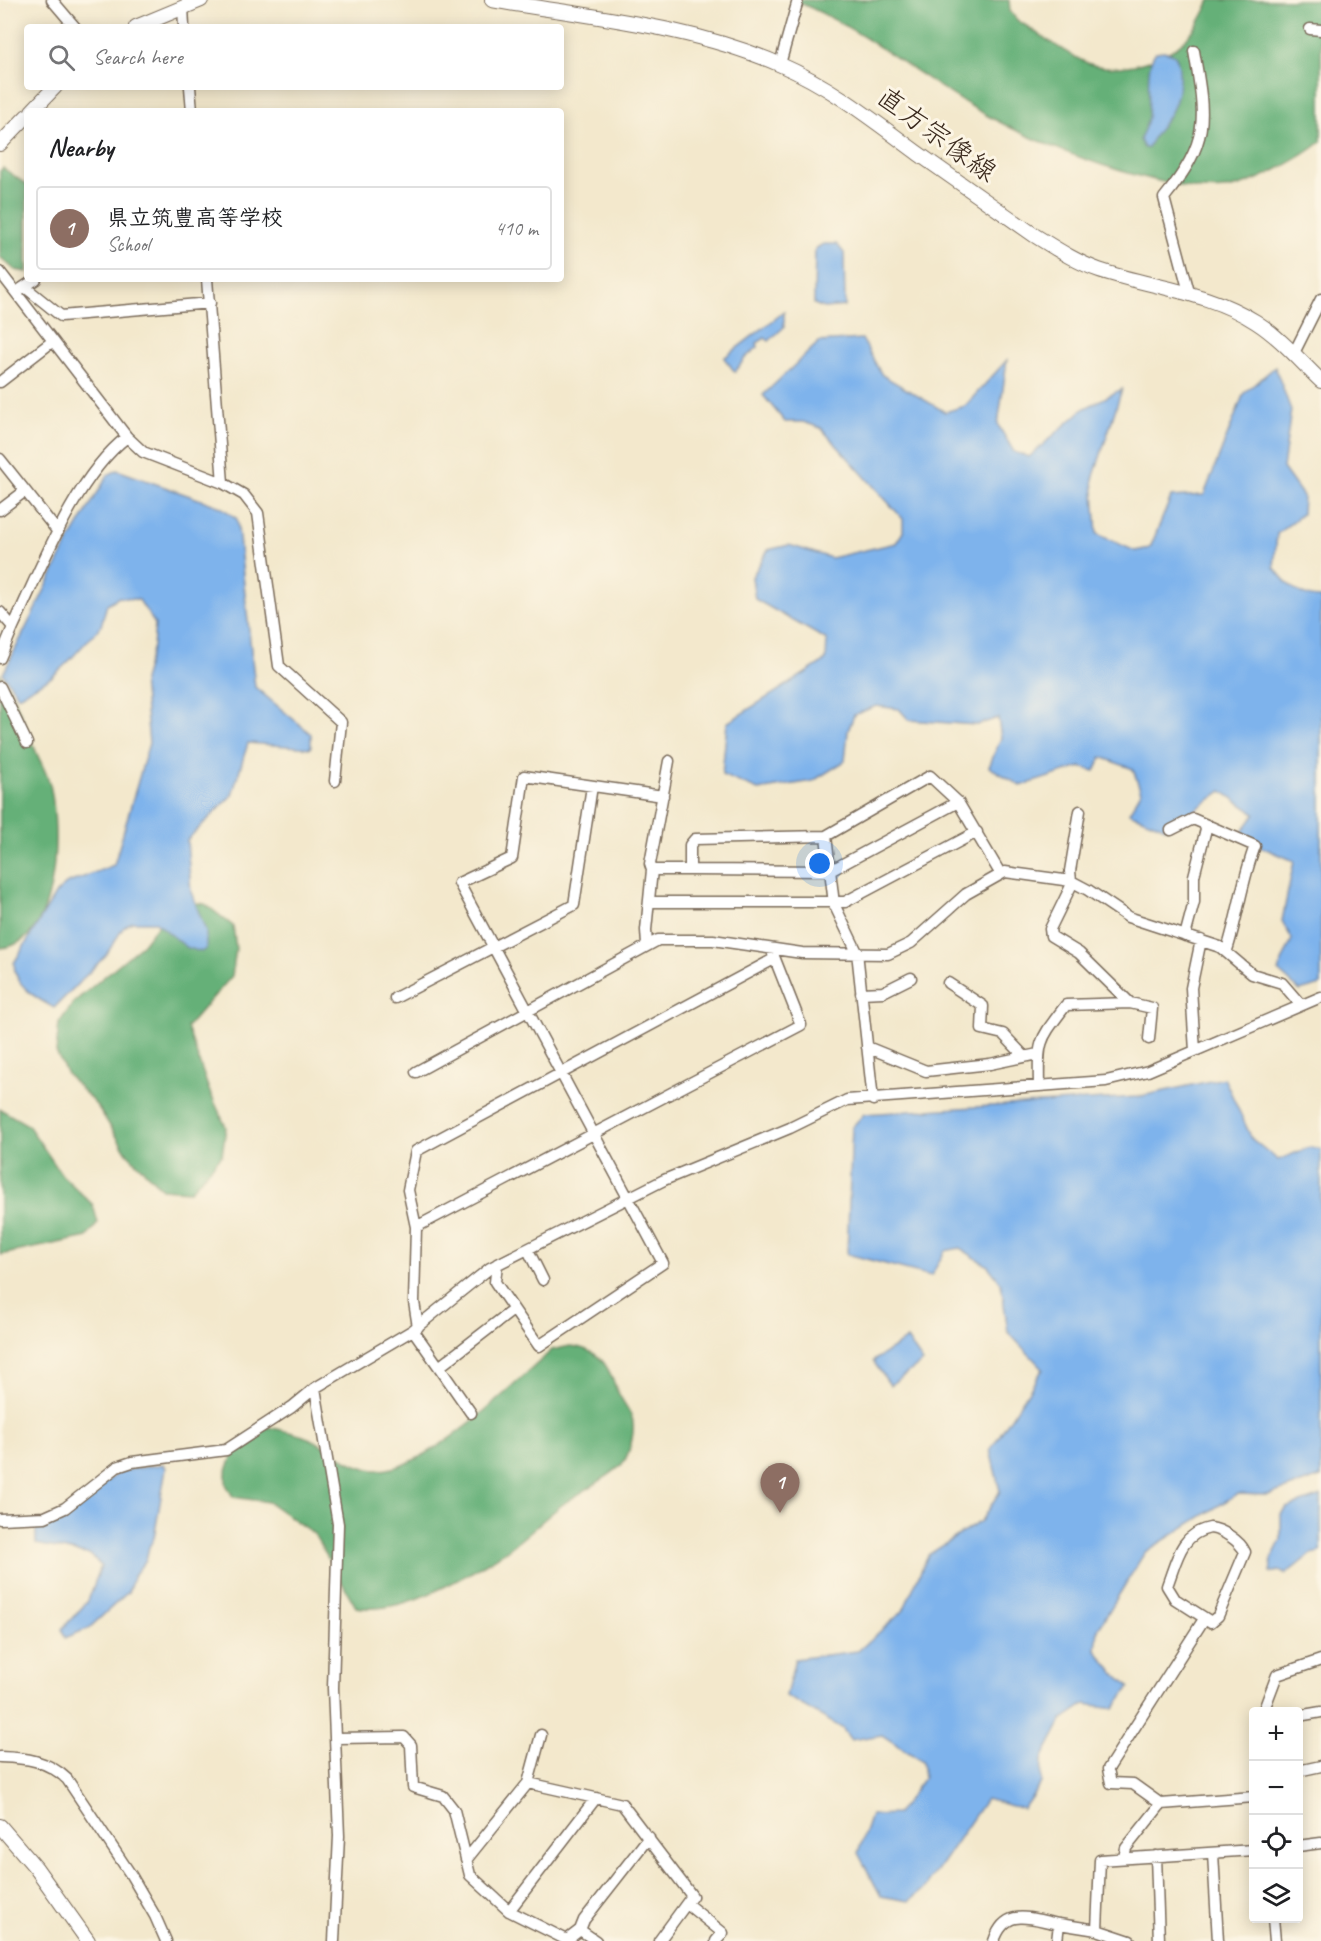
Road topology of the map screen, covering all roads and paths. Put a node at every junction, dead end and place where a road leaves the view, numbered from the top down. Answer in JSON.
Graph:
{"nodes":[{"id":1,"x":52,"y":0,"type":"edge"},
{"id":2,"x":201,"y":0,"type":"edge"},
{"id":3,"x":492,"y":0,"type":"edge"},
{"id":4,"x":798,"y":0,"type":"edge"},
{"id":5,"x":183,"y":6,"type":"junction"},
{"id":6,"x":72,"y":24,"type":"edge"},
{"id":7,"x":143,"y":24,"type":"edge"},
{"id":8,"x":184,"y":24,"type":"edge"},
{"id":9,"x":1194,"y":51,"type":"dead end"},
{"id":10,"x":780,"y":64,"type":"junction"},
{"id":11,"x":53,"y":90,"type":"edge"},
{"id":12,"x":190,"y":90,"type":"edge"},
{"id":13,"x":35,"y":108,"type":"edge"},
{"id":14,"x":192,"y":108,"type":"edge"},
{"id":15,"x":24,"y":119,"type":"edge"},
{"id":16,"x":0,"y":144,"type":"edge"},
{"id":17,"x":0,"y":272,"type":"edge"},
{"id":18,"x":31,"y":282,"type":"edge"},
{"id":19,"x":207,"y":282,"type":"edge"},
{"id":20,"x":20,"y":289,"type":"junction"},
{"id":21,"x":1189,"y":292,"type":"junction"},
{"id":22,"x":1321,"y":299,"type":"edge"},
{"id":23,"x":210,"y":303,"type":"junction"},
{"id":24,"x":53,"y":341,"type":"junction"},
{"id":25,"x":1293,"y":355,"type":"junction"},
{"id":26,"x":1321,"y":381,"type":"edge"},
{"id":27,"x":0,"y":382,"type":"edge"},
{"id":28,"x":127,"y":437,"type":"junction"},
{"id":29,"x":0,"y":459,"type":"edge"},
{"id":30,"x":223,"y":483,"type":"junction"},
{"id":31,"x":25,"y":491,"type":"junction"},
{"id":32,"x":0,"y":510,"type":"edge"},
{"id":33,"x":58,"y":532,"type":"junction"},
{"id":34,"x":0,"y":612,"type":"edge"},
{"id":35,"x":13,"y":627,"type":"junction"},
{"id":36,"x":0,"y":658,"type":"edge"},
{"id":37,"x":0,"y":687,"type":"edge"},
{"id":38,"x":27,"y":743,"type":"dead end"},
{"id":39,"x":669,"y":761,"type":"dead end"},
{"id":40,"x":334,"y":781,"type":"dead end"},
{"id":41,"x":592,"y":786,"type":"junction"},
{"id":42,"x":663,"y":796,"type":"junction"},
{"id":43,"x":958,"y":802,"type":"junction"},
{"id":44,"x":1080,"y":811,"type":"dead end"},
{"id":45,"x":1207,"y":825,"type":"junction"},
{"id":46,"x":1171,"y":830,"type":"dead end"},
{"id":47,"x":977,"y":832,"type":"junction"},
{"id":48,"x":825,"y":836,"type":"junction"},
{"id":49,"x":652,"y":870,"type":"junction"},
{"id":50,"x":690,"y":870,"type":"junction"},
{"id":51,"x":830,"y":871,"type":"junction"},
{"id":52,"x":1000,"y":873,"type":"junction"},
{"id":53,"x":1072,"y":882,"type":"junction"},
{"id":54,"x":650,"y":902,"type":"junction"},
{"id":55,"x":834,"y":904,"type":"junction"},
{"id":56,"x":1185,"y":936,"type":"junction"},
{"id":57,"x":1201,"y":940,"type":"junction"},
{"id":58,"x":647,"y":945,"type":"junction"},
{"id":59,"x":492,"y":948,"type":"junction"},
{"id":60,"x":1227,"y":951,"type":"junction"},
{"id":61,"x":856,"y":952,"type":"junction"},
{"id":62,"x":773,"y":954,"type":"junction"},
{"id":63,"x":911,"y":978,"type":"dead end"},
{"id":64,"x":948,"y":984,"type":"dead end"},
{"id":65,"x":861,"y":993,"type":"junction"},
{"id":66,"x":1321,"y":997,"type":"edge"},
{"id":67,"x":395,"y":998,"type":"dead end"},
{"id":68,"x":1130,"y":1003,"type":"junction"},
{"id":69,"x":1301,"y":1005,"type":"junction"},
{"id":70,"x":527,"y":1011,"type":"junction"},
{"id":71,"x":1149,"y":1039,"type":"dead end"},
{"id":72,"x":867,"y":1047,"type":"junction"},
{"id":73,"x":1195,"y":1050,"type":"junction"},
{"id":74,"x":1038,"y":1054,"type":"junction"},
{"id":75,"x":1024,"y":1056,"type":"junction"},
{"id":76,"x":416,"y":1072,"type":"dead end"},
{"id":77,"x":561,"y":1073,"type":"junction"},
{"id":78,"x":1039,"y":1086,"type":"junction"},
{"id":79,"x":873,"y":1100,"type":"junction"},
{"id":80,"x":596,"y":1134,"type":"junction"},
{"id":81,"x":628,"y":1198,"type":"junction"},
{"id":82,"x":416,"y":1227,"type":"junction"},
{"id":83,"x":528,"y":1250,"type":"junction"},
{"id":84,"x":497,"y":1264,"type":"junction"},
{"id":85,"x":543,"y":1280,"type":"dead end"},
{"id":86,"x":513,"y":1310,"type":"junction"},
{"id":87,"x":416,"y":1329,"type":"junction"},
{"id":88,"x":439,"y":1367,"type":"junction"},
{"id":89,"x":315,"y":1388,"type":"junction"},
{"id":90,"x":471,"y":1413,"type":"dead end"},
{"id":91,"x":0,"y":1519,"type":"edge"},
{"id":92,"x":1204,"y":1619,"type":"junction"},
{"id":93,"x":1321,"y":1660,"type":"edge"},
{"id":94,"x":1265,"y":1707,"type":"edge"},
{"id":95,"x":1321,"y":1712,"type":"edge"},
{"id":96,"x":1303,"y":1715,"type":"edge"},
{"id":97,"x":541,"y":1736,"type":"dead end"},
{"id":98,"x":336,"y":1738,"type":"junction"},
{"id":99,"x":0,"y":1757,"type":"edge"},
{"id":100,"x":1321,"y":1766,"type":"edge"},
{"id":101,"x":1303,"y":1770,"type":"edge"},
{"id":102,"x":528,"y":1783,"type":"junction"},
{"id":103,"x":1249,"y":1797,"type":"edge"},
{"id":104,"x":596,"y":1798,"type":"junction"},
{"id":105,"x":1161,"y":1804,"type":"junction"},
{"id":106,"x":0,"y":1826,"type":"edge"},
{"id":107,"x":649,"y":1837,"type":"junction"},
{"id":108,"x":1321,"y":1843,"type":"edge"},
{"id":109,"x":1303,"y":1845,"type":"edge"},
{"id":110,"x":1249,"y":1850,"type":"edge"},
{"id":111,"x":1213,"y":1853,"type":"junction"},
{"id":112,"x":1156,"y":1856,"type":"junction"},
{"id":113,"x":1124,"y":1858,"type":"junction"},
{"id":114,"x":466,"y":1860,"type":"junction"},
{"id":115,"x":687,"y":1904,"type":"junction"},
{"id":116,"x":509,"y":1911,"type":"junction"},
{"id":117,"x":1273,"y":1923,"type":"edge"},
{"id":118,"x":1059,"y":1924,"type":"junction"},
{"id":119,"x":580,"y":1930,"type":"junction"},
{"id":120,"x":1097,"y":1930,"type":"junction"},
{"id":121,"x":88,"y":1941,"type":"edge"},
{"id":122,"x":166,"y":1941,"type":"edge"},
{"id":123,"x":334,"y":1941,"type":"edge"},
{"id":124,"x":596,"y":1941,"type":"edge"},
{"id":125,"x":659,"y":1941,"type":"edge"},
{"id":126,"x":716,"y":1941,"type":"edge"},
{"id":127,"x":994,"y":1941,"type":"edge"},
{"id":128,"x":1057,"y":1941,"type":"edge"},
{"id":129,"x":1130,"y":1941,"type":"edge"},
{"id":130,"x":1159,"y":1941,"type":"edge"},
{"id":131,"x":1218,"y":1941,"type":"edge"},
{"id":132,"x":1275,"y":1941,"type":"edge"}],
"edges":[{"from":1,"to":6,"type":"street"},
{"from":2,"to":5,"type":"main road"},
{"from":3,"to":10,"type":"main road","name":"直方宗像線"},
{"from":4,"to":10,"type":"street"},
{"from":5,"to":7,"type":"main road"},
{"from":5,"to":8,"type":"street"},
{"from":9,"to":21,"type":"street"},
{"from":10,"to":21,"type":"main road","name":"直方宗像線"},
{"from":11,"to":13,"type":"main road"},
{"from":12,"to":14,"type":"street"},
{"from":15,"to":16,"type":"main road"},
{"from":17,"to":20,"type":"street"},
{"from":18,"to":20,"type":"street"},
{"from":19,"to":23,"type":"street"},
{"from":20,"to":23,"type":"street"},
{"from":20,"to":24,"type":"street"},
{"from":21,"to":25,"type":"main road","name":"直方宗像線"},
{"from":22,"to":25,"type":"street"},
{"from":23,"to":30,"type":"street"},
{"from":24,"to":27,"type":"street"},
{"from":24,"to":28,"type":"street"},
{"from":25,"to":26,"type":"main road","name":"直方宗像線"},
{"from":28,"to":30,"type":"street"},
{"from":28,"to":33,"type":"street"},
{"from":29,"to":31,"type":"street"},
{"from":30,"to":40,"type":"street"},
{"from":31,"to":32,"type":"street"},
{"from":31,"to":33,"type":"street"},
{"from":33,"to":35,"type":"street"},
{"from":34,"to":35,"type":"street"},
{"from":35,"to":36,"type":"street"},
{"from":37,"to":38,"type":"street"},
{"from":39,"to":42,"type":"street"},
{"from":41,"to":42,"type":"street"},
{"from":41,"to":59,"type":"street"},
{"from":41,"to":59,"type":"street"},
{"from":42,"to":49,"type":"street"},
{"from":43,"to":47,"type":"street"},
{"from":43,"to":48,"type":"street"},
{"from":43,"to":51,"type":"street"},
{"from":44,"to":53,"type":"street"},
{"from":45,"to":46,"type":"street"},
{"from":45,"to":56,"type":"street"},
{"from":45,"to":60,"type":"street"},
{"from":47,"to":52,"type":"street"},
{"from":47,"to":55,"type":"street"},
{"from":48,"to":50,"type":"street"},
{"from":48,"to":51,"type":"street"},
{"from":49,"to":50,"type":"street"},
{"from":49,"to":54,"type":"street"},
{"from":50,"to":51,"type":"street"},
{"from":51,"to":55,"type":"street"},
{"from":52,"to":53,"type":"street"},
{"from":52,"to":61,"type":"street"},
{"from":53,"to":56,"type":"street"},
{"from":53,"to":68,"type":"street"},
{"from":54,"to":55,"type":"street"},
{"from":54,"to":58,"type":"street"},
{"from":55,"to":61,"type":"street"},
{"from":56,"to":57,"type":"street"},
{"from":57,"to":60,"type":"street"},
{"from":57,"to":73,"type":"street"},
{"from":58,"to":62,"type":"street"},
{"from":58,"to":70,"type":"street"},
{"from":59,"to":67,"type":"street"},
{"from":59,"to":70,"type":"street"},
{"from":60,"to":69,"type":"street"},
{"from":61,"to":62,"type":"street"},
{"from":61,"to":65,"type":"street"},
{"from":62,"to":77,"type":"street"},
{"from":62,"to":80,"type":"street"},
{"from":63,"to":65,"type":"street"},
{"from":64,"to":75,"type":"street"},
{"from":65,"to":72,"type":"street"},
{"from":66,"to":69,"type":"street"},
{"from":68,"to":71,"type":"street"},
{"from":68,"to":74,"type":"street"},
{"from":69,"to":73,"type":"street"},
{"from":70,"to":76,"type":"street"},
{"from":70,"to":77,"type":"street"},
{"from":72,"to":75,"type":"street"},
{"from":72,"to":79,"type":"street"},
{"from":73,"to":78,"type":"street"},
{"from":74,"to":75,"type":"street"},
{"from":74,"to":78,"type":"street"},
{"from":77,"to":80,"type":"street"},
{"from":77,"to":82,"type":"street"},
{"from":78,"to":79,"type":"street"},
{"from":79,"to":81,"type":"street"},
{"from":80,"to":81,"type":"street"},
{"from":80,"to":82,"type":"street"},
{"from":81,"to":83,"type":"street"},
{"from":81,"to":86,"type":"street"},
{"from":82,"to":87,"type":"street"},
{"from":83,"to":84,"type":"street"},
{"from":83,"to":85,"type":"street"},
{"from":84,"to":86,"type":"street"},
{"from":84,"to":87,"type":"street"},
{"from":86,"to":88,"type":"street"},
{"from":87,"to":88,"type":"street"},
{"from":87,"to":89,"type":"street"},
{"from":88,"to":90,"type":"street"},
{"from":89,"to":91,"type":"street"},
{"from":89,"to":98,"type":"street"},
{"from":92,"to":92,"type":"street"},
{"from":92,"to":105,"type":"street"},
{"from":93,"to":94,"type":"street"},
{"from":95,"to":96,"type":"street"},
{"from":97,"to":102,"type":"street"},
{"from":98,"to":114,"type":"street"},
{"from":98,"to":123,"type":"street"},
{"from":99,"to":122,"type":"street"},
{"from":100,"to":101,"type":"street"},
{"from":102,"to":104,"type":"street"},
{"from":102,"to":114,"type":"street"},
{"from":103,"to":105,"type":"street"},
{"from":104,"to":107,"type":"street"},
{"from":104,"to":116,"type":"street"},
{"from":105,"to":113,"type":"street"},
{"from":106,"to":121,"type":"main road"},
{"from":107,"to":115,"type":"street"},
{"from":107,"to":119,"type":"street"},
{"from":108,"to":109,"type":"street"},
{"from":110,"to":111,"type":"street"},
{"from":111,"to":112,"type":"street"},
{"from":111,"to":131,"type":"street"},
{"from":112,"to":113,"type":"street"},
{"from":112,"to":130,"type":"street"},
{"from":113,"to":120,"type":"street"},
{"from":114,"to":116,"type":"street"},
{"from":115,"to":125,"type":"street"},
{"from":115,"to":126,"type":"street"},
{"from":116,"to":119,"type":"street"},
{"from":117,"to":132,"type":"street"},
{"from":118,"to":120,"type":"street"},
{"from":118,"to":127,"type":"street"},
{"from":118,"to":128,"type":"street"},
{"from":119,"to":124,"type":"street"},
{"from":120,"to":129,"type":"street"}]}
